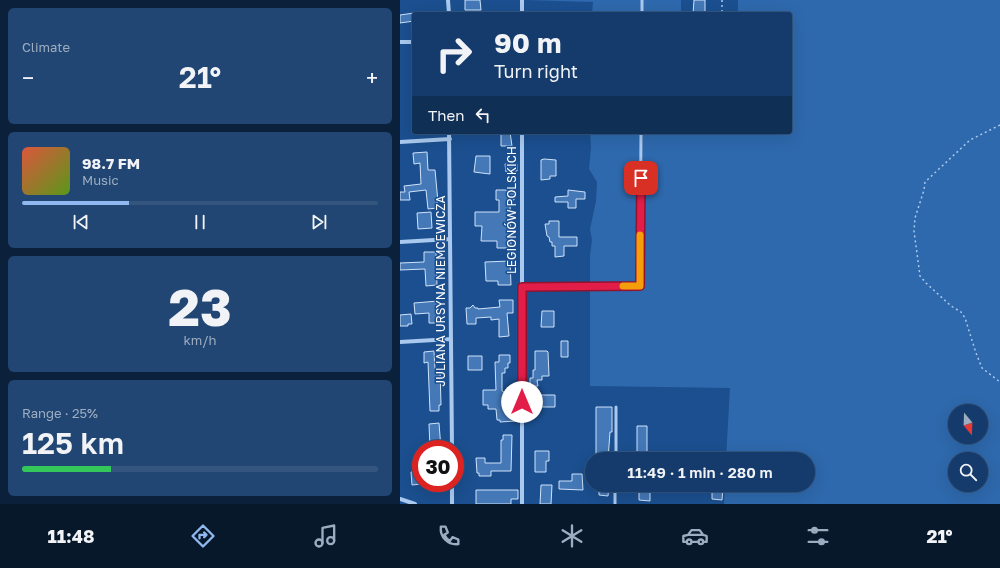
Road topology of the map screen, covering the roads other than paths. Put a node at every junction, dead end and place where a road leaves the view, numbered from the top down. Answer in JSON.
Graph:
{"nodes":[{"id":1,"x":448,"y":0,"type":"edge"},
{"id":2,"x":522,"y":0,"type":"edge"},
{"id":3,"x":642,"y":0,"type":"edge"},
{"id":4,"x":448,"y":12,"type":"edge"},
{"id":5,"x":522,"y":12,"type":"edge"},
{"id":6,"x":642,"y":12,"type":"edge"},
{"id":7,"x":400,"y":42,"type":"edge"},
{"id":8,"x":412,"y":42,"type":"edge"},
{"id":9,"x":450,"y":134,"type":"edge"},
{"id":10,"x":522,"y":134,"type":"edge"},
{"id":11,"x":641,"y":134,"type":"edge"},
{"id":12,"x":450,"y":139,"type":"junction"},
{"id":13,"x":400,"y":142,"type":"edge"},
{"id":14,"x":450,"y":239,"type":"junction"},
{"id":15,"x":400,"y":242,"type":"edge"},
{"id":16,"x":522,"y":287,"type":"junction"},
{"id":17,"x":451,"y":339,"type":"junction"},
{"id":18,"x":400,"y":342,"type":"edge"},
{"id":19,"x":616,"y":407,"type":"dead end"},
{"id":20,"x":452,"y":440,"type":"edge"},
{"id":21,"x":616,"y":452,"type":"edge"},
{"id":22,"x":452,"y":492,"type":"edge"},
{"id":23,"x":616,"y":492,"type":"edge"},
{"id":24,"x":400,"y":499,"type":"edge"},
{"id":25,"x":415,"y":504,"type":"edge"},
{"id":26,"x":452,"y":504,"type":"edge"},
{"id":27,"x":522,"y":504,"type":"edge"},
{"id":28,"x":615,"y":504,"type":"edge"}],
"edges":[{"from":1,"to":4,"type":"street"},
{"from":2,"to":5,"type":"street"},
{"from":3,"to":6,"type":"lane"},
{"from":7,"to":8,"type":"street"},
{"from":9,"to":12,"type":"street","name":"JULIANA URSYNA NIEMCEWICZA"},
{"from":10,"to":16,"type":"street","name":"LEGIONÓW POLSKICH"},
{"from":11,"to":16,"type":"lane"},
{"from":12,"to":13,"type":"street"},
{"from":12,"to":14,"type":"street","name":"JULIANA URSYNA NIEMCEWICZA"},
{"from":14,"to":15,"type":"street"},
{"from":14,"to":17,"type":"street","name":"JULIANA URSYNA NIEMCEWICZA"},
{"from":16,"to":27,"type":"street","name":"LEGIONÓW POLSKICH"},
{"from":17,"to":18,"type":"street"},
{"from":17,"to":20,"type":"street","name":"JULIANA URSYNA NIEMCEWICZA"},
{"from":19,"to":21,"type":"lane"},
{"from":22,"to":26,"type":"street"},
{"from":23,"to":28,"type":"lane"},
{"from":24,"to":25,"type":"street"}]}
